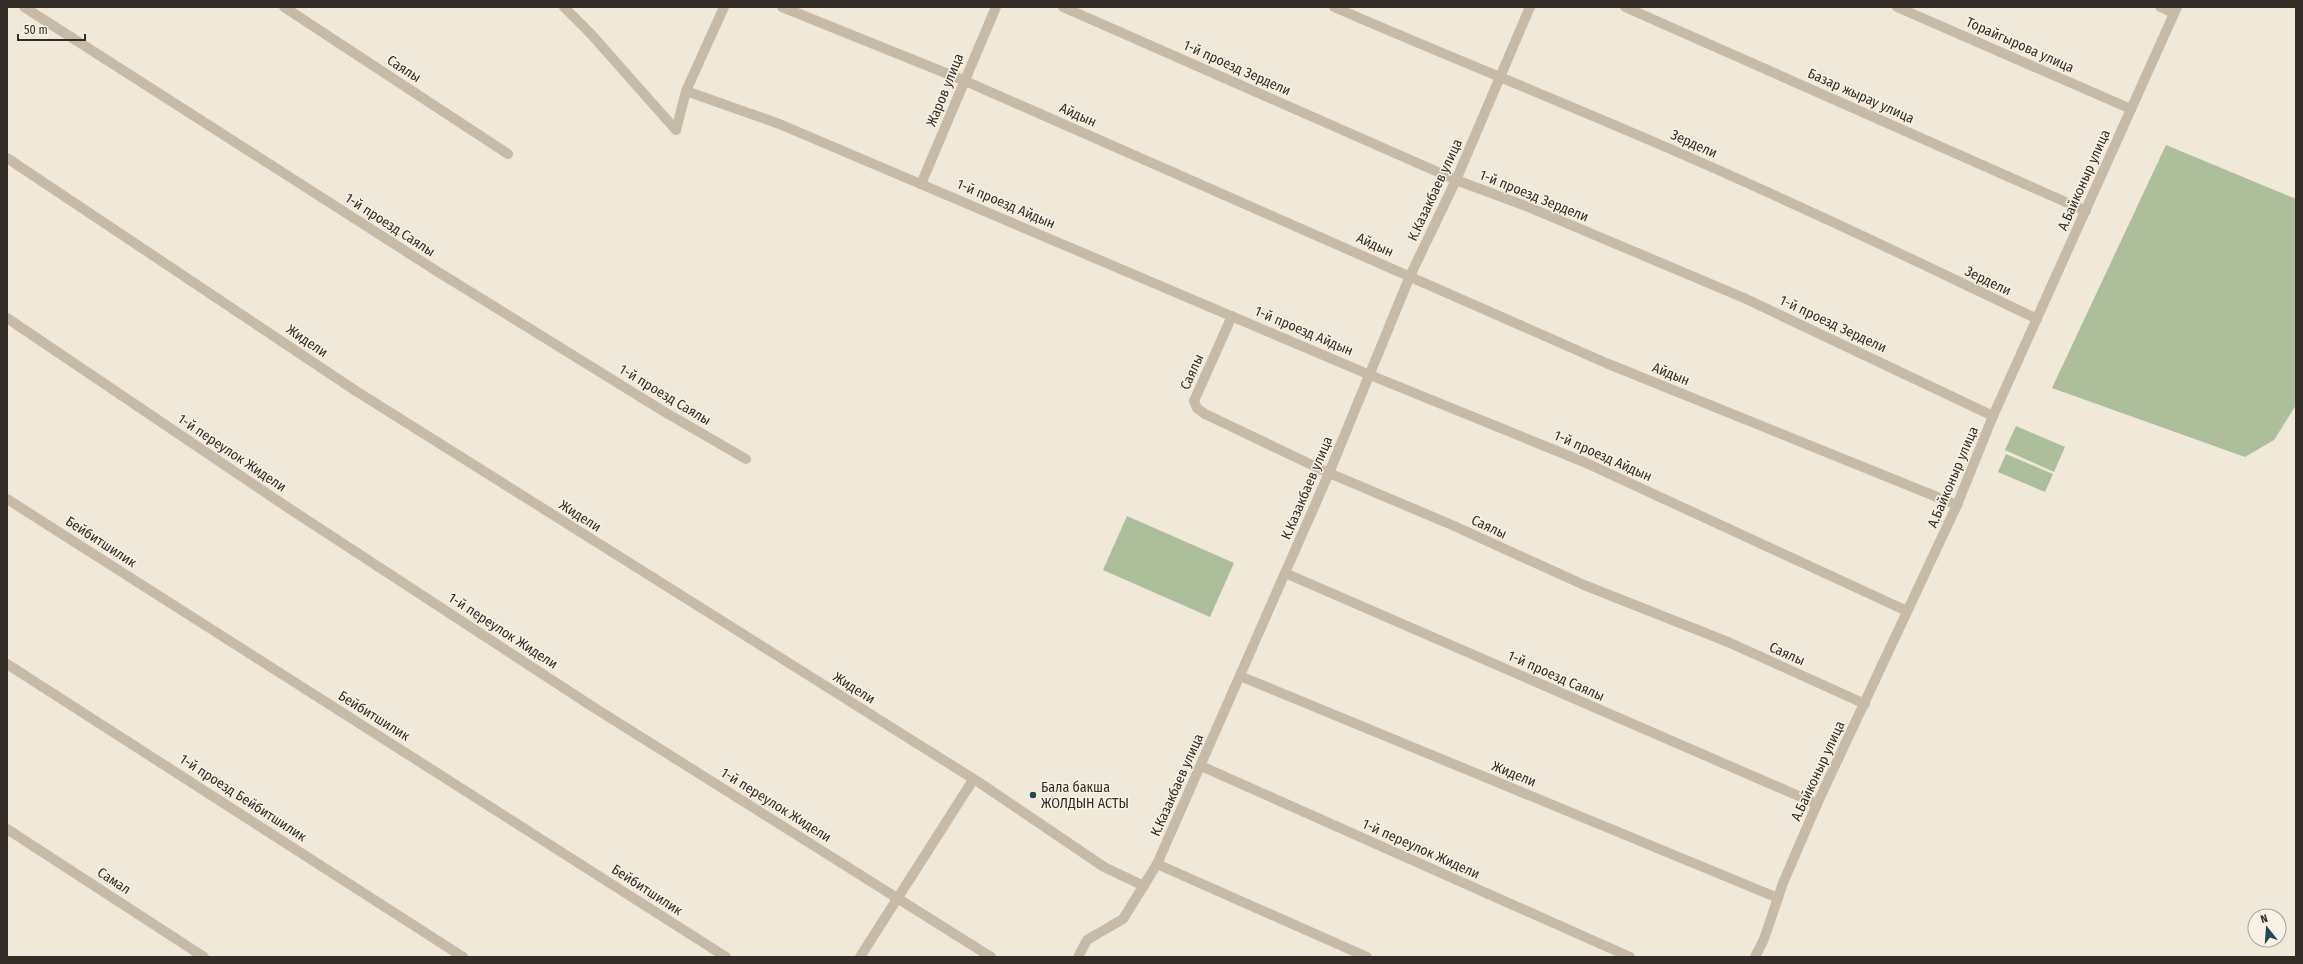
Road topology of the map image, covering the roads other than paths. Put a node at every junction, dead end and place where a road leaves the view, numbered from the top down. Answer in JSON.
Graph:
{"nodes":[{"id":1,"x":24,"y":7,"type":"edge"},
{"id":2,"x":284,"y":7,"type":"edge"},
{"id":3,"x":564,"y":7,"type":"edge"},
{"id":4,"x":724,"y":7,"type":"edge"},
{"id":5,"x":782,"y":7,"type":"edge"},
{"id":6,"x":996,"y":7,"type":"edge"},
{"id":7,"x":1063,"y":7,"type":"edge"},
{"id":8,"x":1334,"y":7,"type":"edge"},
{"id":9,"x":1530,"y":7,"type":"edge"},
{"id":10,"x":1625,"y":7,"type":"edge"},
{"id":11,"x":1897,"y":7,"type":"edge"},
{"id":12,"x":2160,"y":7,"type":"edge"},
{"id":13,"x":2175,"y":10,"type":"edge"},
{"id":14,"x":1500,"y":78,"type":"junction"},
{"id":15,"x":963,"y":80,"type":"junction"},
{"id":16,"x":686,"y":91,"type":"junction"},
{"id":17,"x":2131,"y":109,"type":"junction"},
{"id":18,"x":508,"y":154,"type":"dead end"},
{"id":19,"x":7,"y":158,"type":"edge"},
{"id":20,"x":1456,"y":180,"type":"junction"},
{"id":21,"x":921,"y":184,"type":"junction"},
{"id":22,"x":2086,"y":211,"type":"junction"},
{"id":23,"x":1410,"y":276,"type":"junction"},
{"id":24,"x":1232,"y":316,"type":"junction"},
{"id":25,"x":7,"y":318,"type":"edge"},
{"id":26,"x":2037,"y":320,"type":"junction"},
{"id":27,"x":1370,"y":375,"type":"junction"},
{"id":28,"x":1993,"y":416,"type":"junction"},
{"id":29,"x":746,"y":459,"type":"dead end"},
{"id":30,"x":1329,"y":473,"type":"junction"},
{"id":31,"x":7,"y":499,"type":"edge"},
{"id":32,"x":1957,"y":505,"type":"junction"},
{"id":33,"x":1285,"y":573,"type":"junction"},
{"id":34,"x":1907,"y":611,"type":"junction"},
{"id":35,"x":7,"y":664,"type":"edge"},
{"id":36,"x":1240,"y":676,"type":"junction"},
{"id":37,"x":1865,"y":704,"type":"junction"},
{"id":38,"x":1201,"y":766,"type":"junction"},
{"id":39,"x":973,"y":780,"type":"junction"},
{"id":40,"x":1817,"y":804,"type":"junction"},
{"id":41,"x":7,"y":829,"type":"edge"},
{"id":42,"x":1157,"y":864,"type":"junction"},
{"id":43,"x":1144,"y":886,"type":"junction"},
{"id":44,"x":898,"y":897,"type":"junction"},
{"id":45,"x":1778,"y":898,"type":"junction"},
{"id":46,"x":204,"y":957,"type":"edge"},
{"id":47,"x":463,"y":957,"type":"edge"},
{"id":48,"x":726,"y":957,"type":"edge"},
{"id":49,"x":860,"y":957,"type":"edge"},
{"id":50,"x":991,"y":957,"type":"edge"},
{"id":51,"x":1078,"y":957,"type":"edge"},
{"id":52,"x":1367,"y":957,"type":"edge"},
{"id":53,"x":1630,"y":957,"type":"edge"},
{"id":54,"x":1755,"y":957,"type":"edge"}],
"edges":[{"from":1,"to":29,"type":"street","name":"1-й проезд Саялы"},
{"from":2,"to":18,"type":"street","name":"Саялы"},
{"from":3,"to":16,"type":"street"},
{"from":4,"to":16,"type":"street"},
{"from":5,"to":15,"type":"street","name":"Айдын"},
{"from":6,"to":15,"type":"street","name":"Жаров улица"},
{"from":7,"to":20,"type":"street","name":"1-й проезд Зердели"},
{"from":8,"to":14,"type":"street","name":"Зердели"},
{"from":9,"to":14,"type":"street","name":"К.Казакбаев улица"},
{"from":10,"to":22,"type":"street","name":"Базар жырау улица"},
{"from":11,"to":17,"type":"street","name":"Торайгырова улица"},
{"from":12,"to":13,"type":"street"},
{"from":13,"to":17,"type":"street","name":"А.Байконыр улица"},
{"from":14,"to":20,"type":"street","name":"К.Казакбаев улица"},
{"from":14,"to":26,"type":"street","name":"Зердели"},
{"from":15,"to":21,"type":"street","name":"Жаров улица"},
{"from":15,"to":23,"type":"street","name":"Айдын"},
{"from":16,"to":21,"type":"street","name":"1-й проезд Айдын"},
{"from":17,"to":22,"type":"street","name":"А.Байконыр улица"},
{"from":19,"to":39,"type":"street","name":"Жидели"},
{"from":20,"to":23,"type":"street","name":"К.Казакбаев улица"},
{"from":20,"to":28,"type":"street","name":"1-й проезд Зердели"},
{"from":21,"to":24,"type":"street","name":"1-й проезд Айдын"},
{"from":22,"to":26,"type":"street","name":"А.Байконыр улица"},
{"from":23,"to":27,"type":"street","name":"К.Казакбаев улица"},
{"from":23,"to":32,"type":"street","name":"Айдын"},
{"from":24,"to":27,"type":"street","name":"1-й проезд Айдын"},
{"from":24,"to":30,"type":"street","name":"Саялы"},
{"from":25,"to":44,"type":"street","name":"1-й переулок Жидели"},
{"from":26,"to":28,"type":"street","name":"А.Байконыр улица"},
{"from":27,"to":30,"type":"street","name":"К.Казакбаев улица"},
{"from":27,"to":34,"type":"street","name":"1-й проезд Айдын"},
{"from":28,"to":32,"type":"street","name":"А.Байконыр улица"},
{"from":30,"to":33,"type":"street","name":"К.Казакбаев улица"},
{"from":30,"to":37,"type":"street","name":"Саялы"},
{"from":31,"to":48,"type":"street","name":"Бейбитшилик"},
{"from":32,"to":34,"type":"street","name":"А.Байконыр улица"},
{"from":33,"to":36,"type":"street","name":"К.Казакбаев улица"},
{"from":33,"to":40,"type":"street","name":"1-й проезд Саялы"},
{"from":34,"to":37,"type":"street","name":"А.Байконыр улица"},
{"from":35,"to":47,"type":"street","name":"1-й проезд Бейбитшилик"},
{"from":36,"to":38,"type":"street","name":"К.Казакбаев улица"},
{"from":36,"to":45,"type":"street","name":"Жидели"},
{"from":37,"to":40,"type":"street","name":"А.Байконыр улица"},
{"from":38,"to":42,"type":"street","name":"К.Казакбаев улица"},
{"from":38,"to":53,"type":"street","name":"1-й переулок Жидели"},
{"from":39,"to":43,"type":"street","name":"Жидели"},
{"from":39,"to":44,"type":"street"},
{"from":40,"to":45,"type":"street","name":"А.Байконыр улица"},
{"from":41,"to":46,"type":"street","name":"Самал"},
{"from":42,"to":43,"type":"street","name":"К.Казакбаев улица"},
{"from":42,"to":52,"type":"street"},
{"from":43,"to":51,"type":"street","name":"К.Казакбаев улица"},
{"from":44,"to":49,"type":"street"},
{"from":44,"to":50,"type":"street","name":"1-й переулок Жидели"},
{"from":45,"to":54,"type":"street","name":"А.Байконыр улица"}]}
